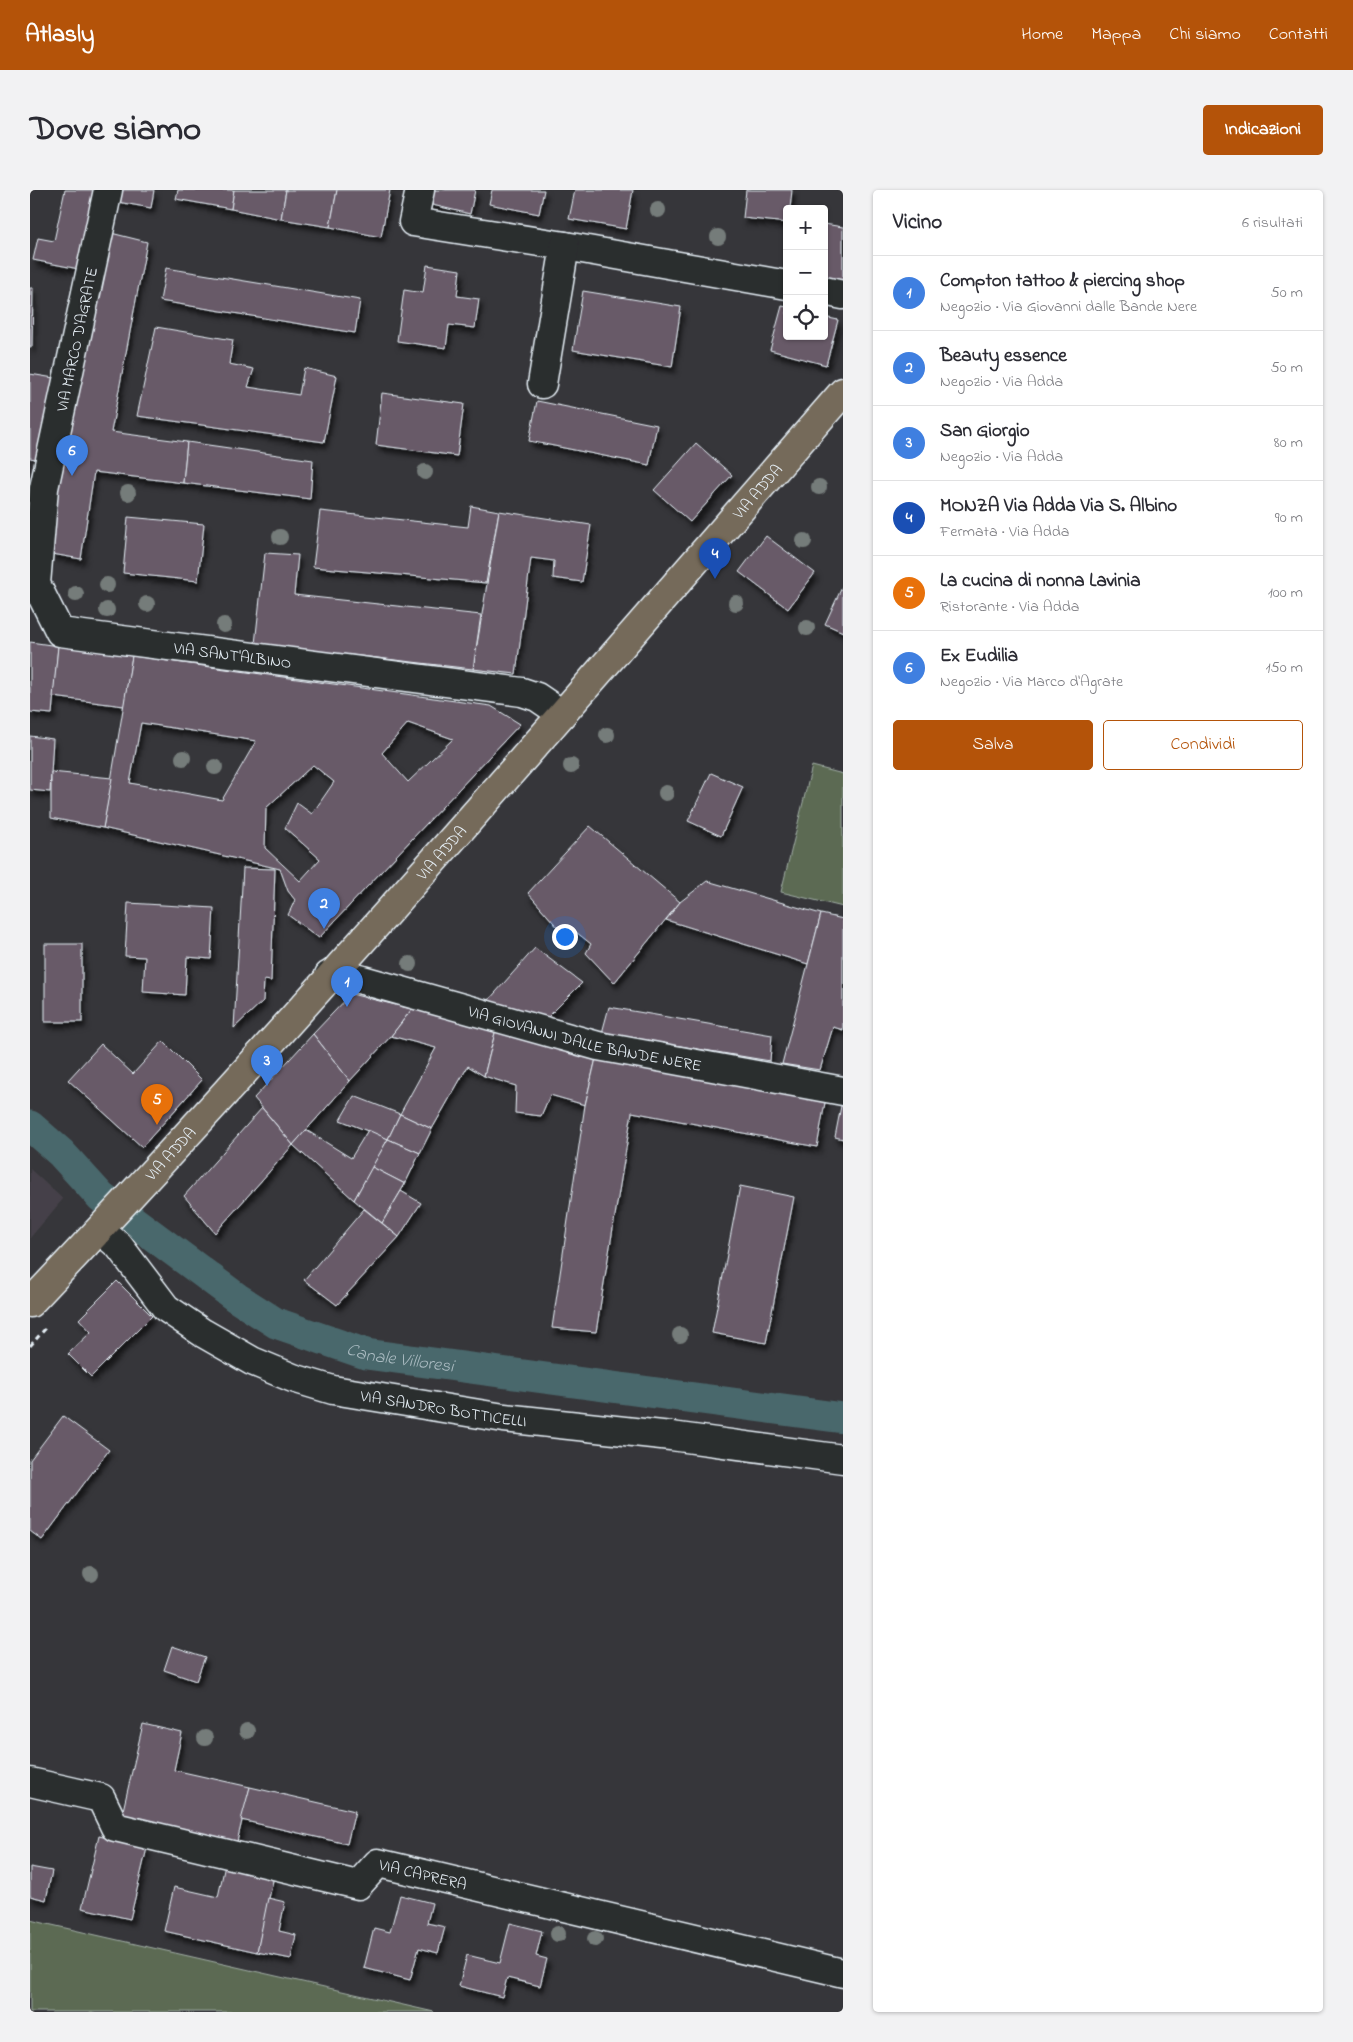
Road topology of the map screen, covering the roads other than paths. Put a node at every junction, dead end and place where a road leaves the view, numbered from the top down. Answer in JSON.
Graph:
{"nodes":[{"id":1,"x":108,"y":190,"type":"edge"},
{"id":2,"x":420,"y":190,"type":"edge"},
{"id":3,"x":565,"y":246,"type":"junction"},
{"id":4,"x":783,"y":284,"type":"edge"},
{"id":5,"x":828,"y":292,"type":"edge"},
{"id":6,"x":843,"y":295,"type":"edge"},
{"id":7,"x":542,"y":384,"type":"dead end"},
{"id":8,"x":843,"y":392,"type":"edge"},
{"id":9,"x":37,"y":486,"type":"edge"},
{"id":10,"x":562,"y":714,"type":"junction"},
{"id":11,"x":329,"y":975,"type":"junction"},
{"id":12,"x":843,"y":1091,"type":"edge"},
{"id":13,"x":106,"y":1222,"type":"junction"},
{"id":14,"x":30,"y":1303,"type":"edge"},
{"id":15,"x":843,"y":1459,"type":"edge"},
{"id":16,"x":30,"y":1782,"type":"edge"},
{"id":17,"x":843,"y":1973,"type":"edge"}],
"edges":[{"from":1,"to":9,"type":"street","name":"VIA MARCO D'AGRATE"},
{"from":2,"to":3,"type":"street"},
{"from":3,"to":4,"type":"street"},
{"from":3,"to":7,"type":"street"},
{"from":5,"to":6,"type":"street"},
{"from":8,"to":10,"type":"main road","name":"VIA ADDA"},
{"from":9,"to":10,"type":"street","name":"VIA SANT'ALBINO"},
{"from":10,"to":11,"type":"main road","name":"VIA ADDA"},
{"from":11,"to":12,"type":"street","name":"VIA GIOVANNI DALLE BANDE NERE"},
{"from":11,"to":13,"type":"main road","name":"VIA ADDA"},
{"from":13,"to":14,"type":"main road","name":"VIA ADDA"},
{"from":13,"to":15,"type":"street","name":"VIA SANDRO BOTTICELLI"},
{"from":16,"to":17,"type":"street","name":"VIA CAPRERA"}]}
